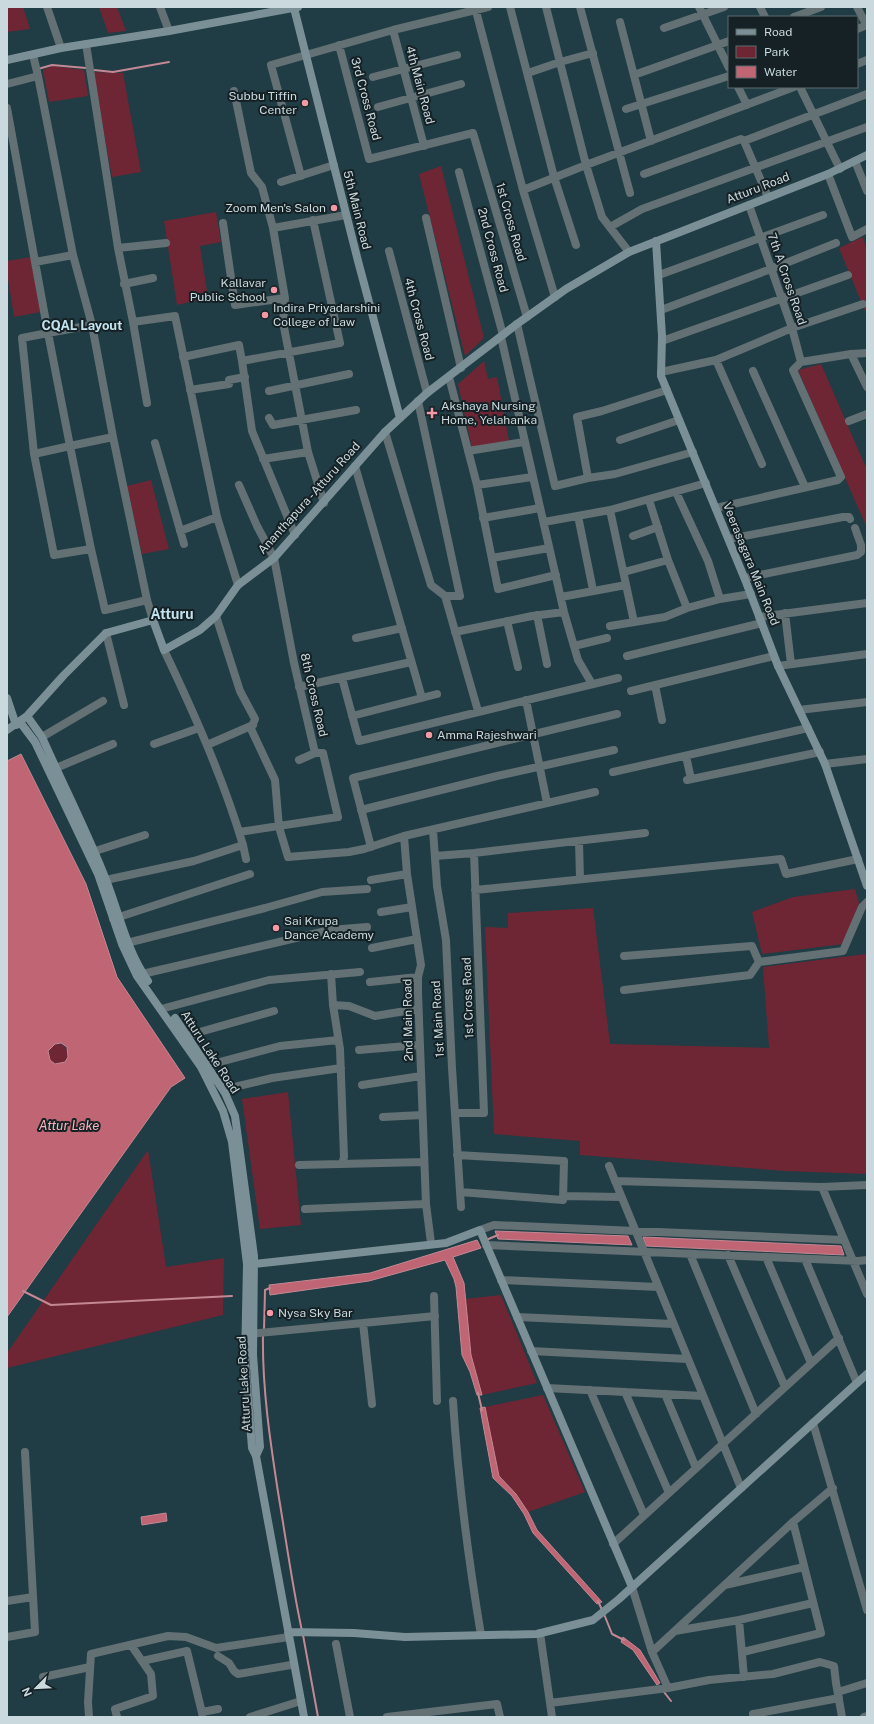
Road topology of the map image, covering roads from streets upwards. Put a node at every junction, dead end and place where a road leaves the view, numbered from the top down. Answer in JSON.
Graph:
{"nodes":[{"id":1,"x":47,"y":7,"type":"edge"},
{"id":2,"x":160,"y":7,"type":"edge"},
{"id":3,"x":488,"y":7,"type":"edge"},
{"id":4,"x":510,"y":7,"type":"edge"},
{"id":5,"x":546,"y":7,"type":"edge"},
{"id":6,"x":580,"y":7,"type":"edge"},
{"id":7,"x":724,"y":7,"type":"edge"},
{"id":8,"x":760,"y":7,"type":"edge"},
{"id":9,"x":821,"y":7,"type":"edge"},
{"id":10,"x":858,"y":7,"type":"edge"},
{"id":11,"x":296,"y":8,"type":"edge"},
{"id":12,"x":476,"y":11,"type":"junction"},
{"id":13,"x":701,"y":11,"type":"edge"},
{"id":14,"x":764,"y":16,"type":"edge"},
{"id":15,"x":797,"y":16,"type":"edge"},
{"id":16,"x":620,"y":22,"type":"dead end"},
{"id":17,"x":867,"y":25,"type":"edge"},
{"id":18,"x":664,"y":28,"type":"dead end"},
{"id":19,"x":393,"y":30,"type":"junction"},
{"id":20,"x":169,"y":31,"type":"junction"},
{"id":21,"x":728,"y":41,"type":"edge"},
{"id":22,"x":86,"y":44,"type":"junction"},
{"id":23,"x":339,"y":45,"type":"junction"},
{"id":24,"x":718,"y":45,"type":"junction"},
{"id":25,"x":61,"y":48,"type":"junction"},
{"id":26,"x":593,"y":53,"type":"junction"},
{"id":27,"x":306,"y":54,"type":"junction"},
{"id":28,"x":33,"y":55,"type":"junction"},
{"id":29,"x":457,"y":55,"type":"dead end"},
{"id":30,"x":7,"y":60,"type":"edge"},
{"id":31,"x":560,"y":62,"type":"junction"},
{"id":32,"x":728,"y":66,"type":"edge"},
{"id":33,"x":403,"y":69,"type":"junction"},
{"id":34,"x":528,"y":73,"type":"junction"},
{"id":35,"x":634,"y":75,"type":"junction"},
{"id":36,"x":38,"y":76,"type":"junction"},
{"id":37,"x":728,"y":76,"type":"edge"},
{"id":38,"x":373,"y":77,"type":"dead end"},
{"id":39,"x":7,"y":84,"type":"edge"},
{"id":40,"x":461,"y":84,"type":"dead end"},
{"id":41,"x":738,"y":88,"type":"edge"},
{"id":42,"x":791,"y":88,"type":"edge"},
{"id":43,"x":800,"y":88,"type":"edge"},
{"id":44,"x":234,"y":91,"type":"dead end"},
{"id":45,"x":867,"y":94,"type":"edge"},
{"id":46,"x":411,"y":98,"type":"junction"},
{"id":47,"x":641,"y":104,"type":"junction"},
{"id":48,"x":746,"y":105,"type":"junction"},
{"id":49,"x":378,"y":107,"type":"dead end"},
{"id":50,"x":7,"y":108,"type":"edge"},
{"id":51,"x":626,"y":109,"type":"dead end"},
{"id":52,"x":814,"y":115,"type":"junction"},
{"id":53,"x":867,"y":127,"type":"edge"},
{"id":54,"x":651,"y":141,"type":"junction"},
{"id":55,"x":744,"y":141,"type":"junction"},
{"id":56,"x":827,"y":143,"type":"junction"},
{"id":57,"x":424,"y":146,"type":"junction"},
{"id":58,"x":619,"y":153,"type":"junction"},
{"id":59,"x":867,"y":155,"type":"edge"},
{"id":60,"x":855,"y":161,"type":"junction"},
{"id":61,"x":586,"y":164,"type":"junction"},
{"id":62,"x":334,"y":165,"type":"junction"},
{"id":63,"x":756,"y":168,"type":"junction"},
{"id":64,"x":840,"y":169,"type":"junction"},
{"id":65,"x":459,"y":172,"type":"dead end"},
{"id":66,"x":644,"y":174,"type":"dead end"},
{"id":67,"x":828,"y":174,"type":"junction"},
{"id":68,"x":300,"y":176,"type":"junction"},
{"id":69,"x":554,"y":177,"type":"junction"},
{"id":70,"x":281,"y":182,"type":"dead end"},
{"id":71,"x":522,"y":190,"type":"junction"},
{"id":72,"x":867,"y":191,"type":"edge"},
{"id":73,"x":630,"y":193,"type":"dead end"},
{"id":74,"x":768,"y":198,"type":"junction"},
{"id":75,"x":748,"y":205,"type":"junction"},
{"id":76,"x":346,"y":215,"type":"junction"},
{"id":77,"x":823,"y":215,"type":"dead end"},
{"id":78,"x":426,"y":218,"type":"dead end"},
{"id":79,"x":313,"y":220,"type":"junction"},
{"id":80,"x":223,"y":223,"type":"dead end"},
{"id":81,"x":610,"y":227,"type":"junction"},
{"id":82,"x":273,"y":228,"type":"junction"},
{"id":83,"x":867,"y":229,"type":"edge"},
{"id":84,"x":761,"y":239,"type":"junction"},
{"id":85,"x":656,"y":241,"type":"junction"},
{"id":86,"x":166,"y":243,"type":"dead end"},
{"id":87,"x":836,"y":243,"type":"dead end"},
{"id":88,"x":576,"y":246,"type":"dead end"},
{"id":89,"x":118,"y":248,"type":"junction"},
{"id":90,"x":389,"y":251,"type":"dead end"},
{"id":91,"x":629,"y":252,"type":"junction"},
{"id":92,"x":73,"y":255,"type":"junction"},
{"id":93,"x":35,"y":262,"type":"junction"},
{"id":94,"x":771,"y":269,"type":"junction"},
{"id":95,"x":659,"y":275,"type":"junction"},
{"id":96,"x":848,"y":275,"type":"dead end"},
{"id":97,"x":153,"y":278,"type":"dead end"},
{"id":98,"x":124,"y":284,"type":"junction"},
{"id":99,"x":555,"y":297,"type":"junction"},
{"id":100,"x":285,"y":298,"type":"junction"},
{"id":101,"x":781,"y":299,"type":"junction"},
{"id":102,"x":863,"y":304,"type":"dead end"},
{"id":103,"x":661,"y":310,"type":"junction"},
{"id":104,"x":527,"y":317,"type":"junction"},
{"id":105,"x":133,"y":322,"type":"junction"},
{"id":106,"x":517,"y":324,"type":"junction"},
{"id":107,"x":92,"y":325,"type":"junction"},
{"id":108,"x":792,"y":328,"type":"junction"},
{"id":109,"x":48,"y":333,"type":"junction"},
{"id":110,"x":502,"y":336,"type":"junction"},
{"id":111,"x":662,"y":341,"type":"junction"},
{"id":112,"x":290,"y":352,"type":"junction"},
{"id":113,"x":867,"y":352,"type":"edge"},
{"id":114,"x":851,"y":354,"type":"junction"},
{"id":115,"x":183,"y":357,"type":"junction"},
{"id":116,"x":716,"y":360,"type":"junction"},
{"id":117,"x":242,"y":361,"type":"junction"},
{"id":118,"x":801,"y":362,"type":"junction"},
{"id":119,"x":461,"y":368,"type":"junction"},
{"id":120,"x":753,"y":371,"type":"dead end"},
{"id":121,"x":662,"y":372,"type":"junction"},
{"id":122,"x":349,"y":374,"type":"dead end"},
{"id":123,"x":449,"y":376,"type":"junction"},
{"id":124,"x":245,"y":377,"type":"junction"},
{"id":125,"x":295,"y":386,"type":"junction"},
{"id":126,"x":867,"y":387,"type":"edge"},
{"id":127,"x":190,"y":390,"type":"junction"},
{"id":128,"x":667,"y":390,"type":"junction"},
{"id":129,"x":269,"y":391,"type":"dead end"},
{"id":130,"x":426,"y":393,"type":"junction"},
{"id":131,"x":418,"y":401,"type":"junction"},
{"id":132,"x":147,"y":403,"type":"dead end"},
{"id":133,"x":356,"y":410,"type":"dead end"},
{"id":134,"x":867,"y":414,"type":"edge"},
{"id":135,"x":269,"y":418,"type":"dead end"},
{"id":136,"x":400,"y":418,"type":"junction"},
{"id":137,"x":302,"y":419,"type":"junction"},
{"id":138,"x":679,"y":420,"type":"junction"},
{"id":139,"x":849,"y":421,"type":"dead end"},
{"id":140,"x":385,"y":432,"type":"junction"},
{"id":141,"x":113,"y":437,"type":"junction"},
{"id":142,"x":620,"y":440,"type":"dead end"},
{"id":143,"x":524,"y":442,"type":"junction"},
{"id":144,"x":155,"y":443,"type":"dead end"},
{"id":145,"x":70,"y":446,"type":"junction"},
{"id":146,"x":468,"y":451,"type":"junction"},
{"id":147,"x":308,"y":452,"type":"junction"},
{"id":148,"x":693,"y":452,"type":"junction"},
{"id":149,"x":34,"y":454,"type":"junction"},
{"id":150,"x":263,"y":460,"type":"junction"},
{"id":151,"x":762,"y":464,"type":"dead end"},
{"id":152,"x":355,"y":466,"type":"junction"},
{"id":153,"x":532,"y":477,"type":"junction"},
{"id":154,"x":588,"y":478,"type":"junction"},
{"id":155,"x":706,"y":483,"type":"junction"},
{"id":156,"x":239,"y":485,"type":"dead end"},
{"id":157,"x":477,"y":485,"type":"junction"},
{"id":158,"x":805,"y":487,"type":"junction"},
{"id":159,"x":676,"y":492,"type":"junction"},
{"id":160,"x":649,"y":500,"type":"junction"},
{"id":161,"x":324,"y":503,"type":"junction"},
{"id":162,"x":540,"y":508,"type":"junction"},
{"id":163,"x":716,"y":508,"type":"junction"},
{"id":164,"x":610,"y":510,"type":"junction"},
{"id":165,"x":578,"y":516,"type":"junction"},
{"id":166,"x":217,"y":517,"type":"junction"},
{"id":167,"x":483,"y":518,"type":"junction"},
{"id":168,"x":850,"y":519,"type":"dead end"},
{"id":169,"x":544,"y":522,"type":"junction"},
{"id":170,"x":658,"y":527,"type":"junction"},
{"id":171,"x":855,"y":528,"type":"dead end"},
{"id":172,"x":180,"y":531,"type":"junction"},
{"id":173,"x":295,"y":535,"type":"junction"},
{"id":174,"x":633,"y":536,"type":"dead end"},
{"id":175,"x":729,"y":539,"type":"junction"},
{"id":176,"x":184,"y":544,"type":"dead end"},
{"id":177,"x":549,"y":548,"type":"junction"},
{"id":178,"x":91,"y":549,"type":"junction"},
{"id":179,"x":274,"y":558,"type":"junction"},
{"id":180,"x":492,"y":558,"type":"junction"},
{"id":181,"x":668,"y":560,"type":"junction"},
{"id":182,"x":624,"y":572,"type":"junction"},
{"id":183,"x":556,"y":575,"type":"junction"},
{"id":184,"x":745,"y":578,"type":"junction"},
{"id":185,"x":238,"y":585,"type":"junction"},
{"id":186,"x":592,"y":585,"type":"dead end"},
{"id":187,"x":626,"y":585,"type":"junction"},
{"id":188,"x":751,"y":594,"type":"junction"},
{"id":189,"x":445,"y":596,"type":"junction"},
{"id":190,"x":561,"y":597,"type":"junction"},
{"id":191,"x":147,"y":600,"type":"junction"},
{"id":192,"x":720,"y":600,"type":"junction"},
{"id":193,"x":867,"y":603,"type":"edge"},
{"id":194,"x":687,"y":608,"type":"junction"},
{"id":195,"x":564,"y":612,"type":"junction"},
{"id":196,"x":785,"y":613,"type":"junction"},
{"id":197,"x":536,"y":615,"type":"junction"},
{"id":198,"x":216,"y":616,"type":"junction"},
{"id":199,"x":153,"y":620,"type":"junction"},
{"id":200,"x":761,"y":620,"type":"junction"},
{"id":201,"x":507,"y":621,"type":"junction"},
{"id":202,"x":634,"y":622,"type":"junction"},
{"id":203,"x":610,"y":626,"type":"dead end"},
{"id":204,"x":402,"y":628,"type":"junction"},
{"id":205,"x":455,"y":632,"type":"junction"},
{"id":206,"x":106,"y":633,"type":"junction"},
{"id":207,"x":356,"y":638,"type":"dead end"},
{"id":208,"x":606,"y":638,"type":"dead end"},
{"id":209,"x":574,"y":646,"type":"junction"},
{"id":210,"x":164,"y":650,"type":"junction"},
{"id":211,"x":867,"y":654,"type":"edge"},
{"id":212,"x":626,"y":656,"type":"dead end"},
{"id":213,"x":774,"y":656,"type":"junction"},
{"id":214,"x":412,"y":662,"type":"junction"},
{"id":215,"x":547,"y":664,"type":"dead end"},
{"id":216,"x":791,"y":664,"type":"junction"},
{"id":217,"x":778,"y":666,"type":"junction"},
{"id":218,"x":518,"y":667,"type":"dead end"},
{"id":219,"x":342,"y":678,"type":"junction"},
{"id":220,"x":618,"y":678,"type":"dead end"},
{"id":221,"x":592,"y":684,"type":"junction"},
{"id":222,"x":655,"y":685,"type":"junction"},
{"id":223,"x":299,"y":686,"type":"junction"},
{"id":224,"x":631,"y":691,"type":"dead end"},
{"id":225,"x":437,"y":694,"type":"dead end"},
{"id":226,"x":7,"y":698,"type":"edge"},
{"id":227,"x":422,"y":698,"type":"junction"},
{"id":228,"x":526,"y":700,"type":"junction"},
{"id":229,"x":103,"y":701,"type":"dead end"},
{"id":230,"x":867,"y":702,"type":"edge"},
{"id":231,"x":124,"y":705,"type":"dead end"},
{"id":232,"x":799,"y":710,"type":"junction"},
{"id":233,"x":478,"y":711,"type":"junction"},
{"id":234,"x":617,"y":714,"type":"dead end"},
{"id":235,"x":352,"y":716,"type":"junction"},
{"id":236,"x":662,"y":720,"type":"dead end"},
{"id":237,"x":14,"y":724,"type":"edge"},
{"id":238,"x":253,"y":725,"type":"junction"},
{"id":239,"x":200,"y":728,"type":"junction"},
{"id":240,"x":808,"y":728,"type":"junction"},
{"id":241,"x":532,"y":735,"type":"junction"},
{"id":242,"x":42,"y":737,"type":"junction"},
{"id":243,"x":113,"y":744,"type":"dead end"},
{"id":244,"x":154,"y":744,"type":"dead end"},
{"id":245,"x":207,"y":745,"type":"junction"},
{"id":246,"x":614,"y":750,"type":"dead end"},
{"id":247,"x":820,"y":752,"type":"junction"},
{"id":248,"x":315,"y":753,"type":"junction"},
{"id":249,"x":686,"y":756,"type":"junction"},
{"id":250,"x":867,"y":759,"type":"edge"},
{"id":251,"x":299,"y":760,"type":"dead end"},
{"id":252,"x":825,"y":764,"type":"junction"},
{"id":253,"x":539,"y":766,"type":"junction"},
{"id":254,"x":56,"y":768,"type":"junction"},
{"id":255,"x":614,"y":772,"type":"dead end"},
{"id":256,"x":595,"y":792,"type":"dead end"},
{"id":257,"x":547,"y":802,"type":"junction"},
{"id":258,"x":361,"y":810,"type":"junction"},
{"id":259,"x":279,"y":827,"type":"junction"},
{"id":260,"x":433,"y":830,"type":"junction"},
{"id":261,"x":239,"y":832,"type":"junction"},
{"id":262,"x":645,"y":833,"type":"dead end"},
{"id":263,"x":145,"y":835,"type":"dead end"},
{"id":264,"x":404,"y":836,"type":"junction"},
{"id":265,"x":579,"y":841,"type":"junction"},
{"id":266,"x":243,"y":845,"type":"junction"},
{"id":267,"x":371,"y":847,"type":"junction"},
{"id":268,"x":91,"y":852,"type":"junction"},
{"id":269,"x":474,"y":853,"type":"junction"},
{"id":270,"x":435,"y":856,"type":"junction"},
{"id":271,"x":246,"y":858,"type":"dead end"},
{"id":272,"x":858,"y":859,"type":"junction"},
{"id":273,"x":250,"y":874,"type":"dead end"},
{"id":274,"x":408,"y":874,"type":"junction"},
{"id":275,"x":580,"y":879,"type":"junction"},
{"id":276,"x":371,"y":880,"type":"dead end"},
{"id":277,"x":103,"y":881,"type":"junction"},
{"id":278,"x":867,"y":886,"type":"edge"},
{"id":279,"x":366,"y":889,"type":"dead end"},
{"id":280,"x":475,"y":890,"type":"junction"},
{"id":281,"x":867,"y":902,"type":"edge"},
{"id":282,"x":412,"y":907,"type":"junction"},
{"id":283,"x":382,"y":912,"type":"dead end"},
{"id":284,"x":116,"y":918,"type":"junction"},
{"id":285,"x":367,"y":926,"type":"dead end"},
{"id":286,"x":417,"y":939,"type":"junction"},
{"id":287,"x":125,"y":943,"type":"junction"},
{"id":288,"x":372,"y":948,"type":"dead end"},
{"id":289,"x":624,"y":956,"type":"dead end"},
{"id":290,"x":759,"y":962,"type":"junction"},
{"id":291,"x":360,"y":972,"type":"dead end"},
{"id":292,"x":331,"y":974,"type":"junction"},
{"id":293,"x":140,"y":975,"type":"junction"},
{"id":294,"x":418,"y":976,"type":"junction"},
{"id":295,"x":370,"y":982,"type":"dead end"},
{"id":296,"x":624,"y":990,"type":"dead end"},
{"id":297,"x":333,"y":1005,"type":"junction"},
{"id":298,"x":164,"y":1009,"type":"junction"},
{"id":299,"x":418,"y":1009,"type":"junction"},
{"id":300,"x":274,"y":1011,"type":"dead end"},
{"id":301,"x":184,"y":1037,"type":"junction"},
{"id":302,"x":338,"y":1040,"type":"junction"},
{"id":303,"x":419,"y":1045,"type":"junction"},
{"id":304,"x":359,"y":1050,"type":"dead end"},
{"id":305,"x":204,"y":1066,"type":"junction"},
{"id":306,"x":341,"y":1068,"type":"junction"},
{"id":307,"x":421,"y":1076,"type":"junction"},
{"id":308,"x":362,"y":1085,"type":"dead end"},
{"id":309,"x":225,"y":1094,"type":"junction"},
{"id":310,"x":455,"y":1113,"type":"junction"},
{"id":311,"x":422,"y":1115,"type":"junction"},
{"id":312,"x":383,"y":1117,"type":"dead end"},
{"id":313,"x":457,"y":1155,"type":"junction"},
{"id":314,"x":424,"y":1162,"type":"junction"},
{"id":315,"x":342,"y":1164,"type":"junction"},
{"id":316,"x":299,"y":1165,"type":"dead end"},
{"id":317,"x":609,"y":1166,"type":"dead end"},
{"id":318,"x":615,"y":1181,"type":"junction"},
{"id":319,"x":867,"y":1185,"type":"edge"},
{"id":320,"x":822,"y":1187,"type":"junction"},
{"id":321,"x":460,"y":1192,"type":"junction"},
{"id":322,"x":563,"y":1196,"type":"junction"},
{"id":323,"x":622,"y":1197,"type":"junction"},
{"id":324,"x":426,"y":1204,"type":"junction"},
{"id":325,"x":462,"y":1208,"type":"dead end"},
{"id":326,"x":304,"y":1209,"type":"dead end"},
{"id":327,"x":480,"y":1230,"type":"junction"},
{"id":328,"x":636,"y":1233,"type":"junction"},
{"id":329,"x":431,"y":1243,"type":"junction"},
{"id":330,"x":845,"y":1243,"type":"junction"},
{"id":331,"x":486,"y":1245,"type":"junction"},
{"id":332,"x":642,"y":1248,"type":"junction"},
{"id":333,"x":690,"y":1254,"type":"junction"},
{"id":334,"x":728,"y":1255,"type":"junction"},
{"id":335,"x":766,"y":1257,"type":"junction"},
{"id":336,"x":852,"y":1258,"type":"junction"},
{"id":337,"x":805,"y":1259,"type":"junction"},
{"id":338,"x":867,"y":1260,"type":"edge"},
{"id":339,"x":254,"y":1264,"type":"junction"},
{"id":340,"x":501,"y":1280,"type":"junction"},
{"id":341,"x":658,"y":1287,"type":"junction"},
{"id":342,"x":867,"y":1294,"type":"edge"},
{"id":343,"x":434,"y":1296,"type":"dead end"},
{"id":344,"x":435,"y":1316,"type":"junction"},
{"id":345,"x":517,"y":1317,"type":"junction"},
{"id":346,"x":363,"y":1323,"type":"junction"},
{"id":347,"x":673,"y":1324,"type":"junction"},
{"id":348,"x":249,"y":1334,"type":"junction"},
{"id":349,"x":839,"y":1338,"type":"junction"},
{"id":350,"x":531,"y":1351,"type":"junction"},
{"id":351,"x":688,"y":1359,"type":"junction"},
{"id":352,"x":811,"y":1363,"type":"junction"},
{"id":353,"x":867,"y":1374,"type":"edge"},
{"id":354,"x":857,"y":1383,"type":"junction"},
{"id":355,"x":785,"y":1387,"type":"junction"},
{"id":356,"x":547,"y":1388,"type":"junction"},
{"id":357,"x":590,"y":1390,"type":"junction"},
{"id":358,"x":625,"y":1392,"type":"junction"},
{"id":359,"x":665,"y":1394,"type":"junction"},
{"id":360,"x":703,"y":1396,"type":"junction"},
{"id":361,"x":437,"y":1401,"type":"dead end"},
{"id":362,"x":453,"y":1401,"type":"dead end"},
{"id":363,"x":372,"y":1404,"type":"dead end"},
{"id":364,"x":756,"y":1414,"type":"junction"},
{"id":365,"x":813,"y":1423,"type":"junction"},
{"id":366,"x":722,"y":1444,"type":"junction"},
{"id":367,"x":25,"y":1452,"type":"dead end"},
{"id":368,"x":696,"y":1468,"type":"junction"},
{"id":369,"x":742,"y":1488,"type":"junction"},
{"id":370,"x":833,"y":1488,"type":"junction"},
{"id":371,"x":670,"y":1493,"type":"junction"},
{"id":372,"x":644,"y":1515,"type":"junction"},
{"id":373,"x":793,"y":1522,"type":"junction"},
{"id":374,"x":613,"y":1544,"type":"junction"},
{"id":375,"x":804,"y":1567,"type":"junction"},
{"id":376,"x":724,"y":1585,"type":"junction"},
{"id":377,"x":632,"y":1588,"type":"junction"},
{"id":378,"x":33,"y":1596,"type":"junction"},
{"id":379,"x":7,"y":1601,"type":"edge"},
{"id":380,"x":813,"y":1602,"type":"junction"},
{"id":381,"x":867,"y":1610,"type":"edge"},
{"id":382,"x":739,"y":1620,"type":"junction"},
{"id":383,"x":674,"y":1631,"type":"junction"},
{"id":384,"x":540,"y":1633,"type":"junction"},
{"id":385,"x":289,"y":1635,"type":"junction"},
{"id":386,"x":481,"y":1635,"type":"junction"},
{"id":387,"x":186,"y":1636,"type":"junction"},
{"id":388,"x":7,"y":1637,"type":"edge"},
{"id":389,"x":336,"y":1644,"type":"dead end"},
{"id":390,"x":131,"y":1645,"type":"junction"},
{"id":391,"x":187,"y":1651,"type":"junction"},
{"id":392,"x":652,"y":1652,"type":"junction"},
{"id":393,"x":743,"y":1652,"type":"junction"},
{"id":394,"x":218,"y":1656,"type":"dead end"},
{"id":395,"x":142,"y":1661,"type":"junction"},
{"id":396,"x":291,"y":1665,"type":"dead end"},
{"id":397,"x":90,"y":1667,"type":"junction"},
{"id":398,"x":43,"y":1677,"type":"dead end"},
{"id":399,"x":744,"y":1677,"type":"junction"},
{"id":400,"x":867,"y":1683,"type":"edge"},
{"id":401,"x":668,"y":1688,"type":"junction"},
{"id":402,"x":838,"y":1695,"type":"junction"},
{"id":403,"x":301,"y":1701,"type":"junction"},
{"id":404,"x":550,"y":1703,"type":"junction"},
{"id":405,"x":218,"y":1709,"type":"dead end"},
{"id":406,"x":203,"y":1714,"type":"edge"},
{"id":407,"x":753,"y":1714,"type":"dead end"},
{"id":408,"x":419,"y":1715,"type":"edge"},
{"id":409,"x":867,"y":1716,"type":"edge"},
{"id":410,"x":88,"y":1717,"type":"edge"},
{"id":411,"x":117,"y":1717,"type":"edge"},
{"id":412,"x":250,"y":1717,"type":"edge"},
{"id":413,"x":304,"y":1717,"type":"edge"},
{"id":414,"x":350,"y":1717,"type":"edge"},
{"id":415,"x":387,"y":1717,"type":"edge"},
{"id":416,"x":500,"y":1717,"type":"edge"},
{"id":417,"x":552,"y":1717,"type":"edge"},
{"id":418,"x":842,"y":1717,"type":"edge"},
{"id":419,"x":864,"y":1717,"type":"edge"}],
"edges":[{"from":1,"to":25,"type":"street"},
{"from":2,"to":20,"type":"street"},
{"from":3,"to":12,"type":"street"},
{"from":4,"to":34,"type":"street"},
{"from":5,"to":31,"type":"street"},
{"from":6,"to":26,"type":"street"},
{"from":7,"to":13,"type":"street"},
{"from":8,"to":14,"type":"street"},
{"from":9,"to":15,"type":"street"},
{"from":10,"to":17,"type":"street"},
{"from":11,"to":20,"type":"street"},
{"from":11,"to":27,"type":"street","name":"5th Main Road"},
{"from":12,"to":19,"type":"street"},
{"from":12,"to":71,"type":"street"},
{"from":13,"to":18,"type":"street"},
{"from":13,"to":24,"type":"street"},
{"from":16,"to":35,"type":"street"},
{"from":19,"to":23,"type":"street"},
{"from":19,"to":33,"type":"street","name":"4th Main Road"},
{"from":20,"to":22,"type":"street"},
{"from":21,"to":24,"type":"street"},
{"from":22,"to":25,"type":"street"},
{"from":22,"to":89,"type":"street"},
{"from":23,"to":27,"type":"street"},
{"from":23,"to":57,"type":"street","name":"3rd Cross Road"},
{"from":24,"to":32,"type":"street"},
{"from":24,"to":35,"type":"street"},
{"from":25,"to":28,"type":"street"},
{"from":26,"to":31,"type":"street"},
{"from":26,"to":58,"type":"street"},
{"from":27,"to":62,"type":"street","name":"5th Main Road"},
{"from":27,"to":68,"type":"street"},
{"from":28,"to":30,"type":"street"},
{"from":28,"to":36,"type":"street"},
{"from":29,"to":33,"type":"street"},
{"from":31,"to":34,"type":"street"},
{"from":31,"to":61,"type":"street"},
{"from":33,"to":38,"type":"street"},
{"from":33,"to":46,"type":"street","name":"4th Main Road"},
{"from":34,"to":69,"type":"street"},
{"from":35,"to":47,"type":"street"},
{"from":36,"to":39,"type":"street"},
{"from":36,"to":92,"type":"street"},
{"from":37,"to":47,"type":"street"},
{"from":40,"to":46,"type":"street"},
{"from":41,"to":48,"type":"street"},
{"from":42,"to":48,"type":"street","name":"1st Cross Road"},
{"from":43,"to":52,"type":"street"},
{"from":44,"to":82,"type":"street"},
{"from":45,"to":52,"type":"street"},
{"from":46,"to":49,"type":"street"},
{"from":46,"to":57,"type":"street","name":"4th Main Road"},
{"from":47,"to":51,"type":"street"},
{"from":47,"to":54,"type":"street"},
{"from":48,"to":54,"type":"street","name":"1st Cross Road"},
{"from":50,"to":93,"type":"street"},
{"from":52,"to":55,"type":"street"},
{"from":52,"to":56,"type":"street"},
{"from":53,"to":56,"type":"street"},
{"from":54,"to":58,"type":"street","name":"1st Cross Road"},
{"from":55,"to":63,"type":"street"},
{"from":55,"to":66,"type":"street"},
{"from":56,"to":63,"type":"street"},
{"from":56,"to":64,"type":"street"},
{"from":57,"to":104,"type":"street","name":"1st Cross Road"},
{"from":58,"to":61,"type":"street","name":"1st Cross Road"},
{"from":58,"to":73,"type":"street"},
{"from":59,"to":60,"type":"street","name":"Atturu Road"},
{"from":60,"to":64,"type":"street","name":"Atturu Road"},
{"from":60,"to":72,"type":"street"},
{"from":61,"to":69,"type":"street","name":"1st Cross Road"},
{"from":61,"to":81,"type":"street"},
{"from":62,"to":68,"type":"street"},
{"from":62,"to":76,"type":"street","name":"5th Main Road"},
{"from":63,"to":74,"type":"street"},
{"from":63,"to":81,"type":"street"},
{"from":64,"to":67,"type":"street","name":"Atturu Road"},
{"from":65,"to":110,"type":"street","name":"2nd Cross Road"},
{"from":67,"to":74,"type":"street","name":"Atturu Road"},
{"from":67,"to":83,"type":"street"},
{"from":68,"to":70,"type":"street"},
{"from":69,"to":71,"type":"street","name":"1st Cross Road"},
{"from":69,"to":88,"type":"street"},
{"from":71,"to":99,"type":"street"},
{"from":74,"to":75,"type":"street","name":"Atturu Road"},
{"from":75,"to":84,"type":"street","name":"7th A Cross Road"},
{"from":75,"to":85,"type":"street","name":"Atturu Road"},
{"from":76,"to":79,"type":"street"},
{"from":76,"to":136,"type":"street","name":"5th Main Road"},
{"from":77,"to":84,"type":"street"},
{"from":78,"to":119,"type":"street"},
{"from":79,"to":82,"type":"street"},
{"from":79,"to":112,"type":"street"},
{"from":80,"to":100,"type":"street"},
{"from":81,"to":91,"type":"street"},
{"from":82,"to":100,"type":"street"},
{"from":84,"to":94,"type":"street","name":"7th A Cross Road"},
{"from":84,"to":95,"type":"street"},
{"from":85,"to":91,"type":"street","name":"Ananthapura - Atturu Road"},
{"from":85,"to":95,"type":"street","name":"Veerasagara Main Road"},
{"from":86,"to":89,"type":"street"},
{"from":87,"to":94,"type":"street"},
{"from":89,"to":98,"type":"street"},
{"from":90,"to":130,"type":"street","name":"4th Cross Road"},
{"from":91,"to":99,"type":"street","name":"Ananthapura - Atturu Road"},
{"from":92,"to":93,"type":"street"},
{"from":92,"to":107,"type":"street"},
{"from":93,"to":109,"type":"street"},
{"from":94,"to":101,"type":"street","name":"7th A Cross Road"},
{"from":94,"to":103,"type":"street"},
{"from":95,"to":103,"type":"street","name":"Veerasagara Main Road"},
{"from":96,"to":101,"type":"street"},
{"from":97,"to":98,"type":"street"},
{"from":98,"to":105,"type":"street"},
{"from":99,"to":104,"type":"street","name":"Ananthapura - Atturu Road"},
{"from":100,"to":112,"type":"street"},
{"from":101,"to":108,"type":"street","name":"7th A Cross Road"},
{"from":101,"to":111,"type":"street"},
{"from":102,"to":108,"type":"street"},
{"from":103,"to":111,"type":"street","name":"Veerasagara Main Road"},
{"from":104,"to":106,"type":"street","name":"Ananthapura - Atturu Road"},
{"from":105,"to":115,"type":"street"},
{"from":105,"to":132,"type":"street"},
{"from":106,"to":110,"type":"street","name":"Ananthapura - Atturu Road"},
{"from":106,"to":154,"type":"street"},
{"from":107,"to":109,"type":"street"},
{"from":107,"to":141,"type":"street"},
{"from":108,"to":116,"type":"street"},
{"from":108,"to":118,"type":"street","name":"7th A Cross Road"},
{"from":109,"to":145,"type":"street"},
{"from":109,"to":149,"type":"street"},
{"from":110,"to":119,"type":"street","name":"Ananthapura - Atturu Road"},
{"from":110,"to":143,"type":"street","name":"2nd Cross Road"},
{"from":111,"to":121,"type":"street","name":"Veerasagara Main Road"},
{"from":112,"to":117,"type":"street"},
{"from":112,"to":125,"type":"street"},
{"from":113,"to":114,"type":"street"},
{"from":114,"to":118,"type":"street"},
{"from":114,"to":126,"type":"street"},
{"from":115,"to":117,"type":"street"},
{"from":115,"to":127,"type":"street"},
{"from":116,"to":121,"type":"street"},
{"from":116,"to":151,"type":"street"},
{"from":117,"to":124,"type":"street"},
{"from":118,"to":158,"type":"street"},
{"from":119,"to":123,"type":"street","name":"Ananthapura - Atturu Road"},
{"from":120,"to":158,"type":"street"},
{"from":121,"to":128,"type":"street","name":"Veerasagara Main Road"},
{"from":122,"to":125,"type":"street"},
{"from":123,"to":130,"type":"street","name":"Ananthapura - Atturu Road"},
{"from":123,"to":146,"type":"street"},
{"from":124,"to":127,"type":"street"},
{"from":124,"to":150,"type":"street"},
{"from":125,"to":129,"type":"street"},
{"from":125,"to":137,"type":"street"},
{"from":127,"to":166,"type":"street"},
{"from":128,"to":138,"type":"street","name":"Veerasagara Main Road"},
{"from":128,"to":154,"type":"street"},
{"from":130,"to":131,"type":"street","name":"Ananthapura - Atturu Road"},
{"from":131,"to":136,"type":"street","name":"Ananthapura - Atturu Road"},
{"from":131,"to":189,"type":"street"},
{"from":133,"to":137,"type":"street"},
{"from":134,"to":139,"type":"street"},
{"from":135,"to":137,"type":"street"},
{"from":136,"to":140,"type":"street","name":"Ananthapura - Atturu Road"},
{"from":137,"to":147,"type":"street"},
{"from":138,"to":142,"type":"street"},
{"from":138,"to":148,"type":"street","name":"Veerasagara Main Road"},
{"from":140,"to":152,"type":"street","name":"Ananthapura - Atturu Road"},
{"from":140,"to":189,"type":"street"},
{"from":141,"to":145,"type":"street"},
{"from":141,"to":191,"type":"street"},
{"from":143,"to":146,"type":"street"},
{"from":143,"to":153,"type":"street","name":"2nd Cross Road"},
{"from":144,"to":172,"type":"street"},
{"from":145,"to":149,"type":"street"},
{"from":145,"to":178,"type":"street"},
{"from":146,"to":157,"type":"street"},
{"from":147,"to":150,"type":"street"},
{"from":147,"to":161,"type":"street"},
{"from":148,"to":154,"type":"street"},
{"from":148,"to":155,"type":"street","name":"Veerasagara Main Road"},
{"from":149,"to":178,"type":"street"},
{"from":150,"to":173,"type":"street"},
{"from":152,"to":161,"type":"street","name":"Ananthapura - Atturu Road"},
{"from":152,"to":204,"type":"street"},
{"from":153,"to":157,"type":"street"},
{"from":153,"to":162,"type":"street","name":"2nd Cross Road"},
{"from":155,"to":159,"type":"street"},
{"from":155,"to":163,"type":"street","name":"Veerasagara Main Road"},
{"from":156,"to":179,"type":"street","name":"8th Cross Road"},
{"from":157,"to":167,"type":"street"},
{"from":158,"to":163,"type":"street"},
{"from":159,"to":160,"type":"street"},
{"from":159,"to":192,"type":"street"},
{"from":160,"to":164,"type":"street"},
{"from":160,"to":170,"type":"street"},
{"from":161,"to":173,"type":"street","name":"Ananthapura - Atturu Road"},
{"from":162,"to":167,"type":"street"},
{"from":162,"to":169,"type":"street","name":"2nd Cross Road"},
{"from":163,"to":175,"type":"street","name":"Veerasagara Main Road"},
{"from":164,"to":165,"type":"street"},
{"from":164,"to":182,"type":"street"},
{"from":165,"to":169,"type":"street"},
{"from":165,"to":186,"type":"street"},
{"from":166,"to":172,"type":"street"},
{"from":166,"to":185,"type":"street"},
{"from":167,"to":180,"type":"street"},
{"from":168,"to":175,"type":"street"},
{"from":169,"to":177,"type":"street","name":"2nd Cross Road"},
{"from":170,"to":174,"type":"street"},
{"from":170,"to":181,"type":"street"},
{"from":171,"to":184,"type":"street"},
{"from":172,"to":176,"type":"street"},
{"from":173,"to":179,"type":"street","name":"Ananthapura - Atturu Road"},
{"from":175,"to":184,"type":"street","name":"Veerasagara Main Road"},
{"from":177,"to":180,"type":"street"},
{"from":177,"to":183,"type":"street","name":"2nd Cross Road"},
{"from":178,"to":191,"type":"street"},
{"from":179,"to":185,"type":"street","name":"Ananthapura - Atturu Road"},
{"from":179,"to":223,"type":"street","name":"8th Cross Road"},
{"from":180,"to":183,"type":"street"},
{"from":181,"to":182,"type":"street"},
{"from":181,"to":194,"type":"street"},
{"from":182,"to":187,"type":"street"},
{"from":183,"to":190,"type":"street","name":"2nd Cross Road"},
{"from":184,"to":188,"type":"street","name":"Veerasagara Main Road"},
{"from":185,"to":198,"type":"street","name":"Ananthapura - Atturu Road"},
{"from":187,"to":190,"type":"street"},
{"from":187,"to":202,"type":"street"},
{"from":188,"to":192,"type":"street"},
{"from":188,"to":200,"type":"street","name":"Veerasagara Main Road"},
{"from":189,"to":205,"type":"street"},
{"from":190,"to":195,"type":"street","name":"2nd Cross Road"},
{"from":191,"to":199,"type":"street"},
{"from":192,"to":194,"type":"street"},
{"from":193,"to":196,"type":"street"},
{"from":194,"to":202,"type":"street"},
{"from":195,"to":197,"type":"street"},
{"from":195,"to":209,"type":"street","name":"2nd Cross Road"},
{"from":196,"to":200,"type":"street"},
{"from":196,"to":216,"type":"street"},
{"from":197,"to":201,"type":"street"},
{"from":197,"to":215,"type":"street"},
{"from":198,"to":210,"type":"street","name":"Ananthapura - Atturu Road"},
{"from":198,"to":238,"type":"street"},
{"from":199,"to":206,"type":"street"},
{"from":199,"to":210,"type":"street"},
{"from":200,"to":212,"type":"street"},
{"from":200,"to":213,"type":"street","name":"Veerasagara Main Road"},
{"from":201,"to":205,"type":"street"},
{"from":201,"to":218,"type":"street"},
{"from":202,"to":203,"type":"street"},
{"from":204,"to":207,"type":"street"},
{"from":204,"to":214,"type":"street"},
{"from":205,"to":233,"type":"street"},
{"from":206,"to":231,"type":"street"},
{"from":206,"to":237,"type":"street"},
{"from":208,"to":209,"type":"street"},
{"from":209,"to":221,"type":"street","name":"2nd Cross Road"},
{"from":210,"to":239,"type":"street"},
{"from":211,"to":216,"type":"street"},
{"from":213,"to":217,"type":"street","name":"Veerasagara Main Road"},
{"from":213,"to":222,"type":"street"},
{"from":214,"to":219,"type":"street"},
{"from":214,"to":227,"type":"street"},
{"from":216,"to":217,"type":"street"},
{"from":217,"to":232,"type":"street","name":"Veerasagara Main Road"},
{"from":219,"to":223,"type":"street"},
{"from":219,"to":235,"type":"street"},
{"from":220,"to":221,"type":"street"},
{"from":221,"to":228,"type":"street"},
{"from":222,"to":224,"type":"street"},
{"from":222,"to":236,"type":"street"},
{"from":223,"to":248,"type":"street","name":"8th Cross Road"},
{"from":225,"to":227,"type":"street"},
{"from":226,"to":237,"type":"street"},
{"from":227,"to":235,"type":"street"},
{"from":228,"to":233,"type":"street"},
{"from":228,"to":241,"type":"street"},
{"from":229,"to":242,"type":"street"},
{"from":230,"to":232,"type":"street"},
{"from":232,"to":240,"type":"street","name":"Veerasagara Main Road"},
{"from":233,"to":235,"type":"street"},
{"from":234,"to":241,"type":"street"},
{"from":237,"to":242,"type":"street","name":"Atturu Lake Road"},
{"from":237,"to":268,"type":"street","name":"Atturu Lake Road"},
{"from":238,"to":245,"type":"street"},
{"from":238,"to":259,"type":"street"},
{"from":239,"to":244,"type":"street"},
{"from":239,"to":245,"type":"street"},
{"from":240,"to":247,"type":"street","name":"Veerasagara Main Road"},
{"from":240,"to":249,"type":"street"},
{"from":241,"to":253,"type":"street"},
{"from":241,"to":258,"type":"street"},
{"from":242,"to":254,"type":"street","name":"Atturu Lake Road"},
{"from":243,"to":254,"type":"street"},
{"from":245,"to":261,"type":"street"},
{"from":246,"to":253,"type":"street"},
{"from":247,"to":249,"type":"street"},
{"from":247,"to":252,"type":"street","name":"Veerasagara Main Road"},
{"from":248,"to":251,"type":"street"},
{"from":248,"to":259,"type":"street","name":"8th Cross Road"},
{"from":249,"to":255,"type":"street"},
{"from":250,"to":252,"type":"street"},
{"from":252,"to":272,"type":"street","name":"Veerasagara Main Road"},
{"from":253,"to":257,"type":"street"},
{"from":253,"to":258,"type":"street"},
{"from":254,"to":268,"type":"street","name":"Atturu Lake Road"},
{"from":256,"to":257,"type":"street"},
{"from":257,"to":260,"type":"street"},
{"from":258,"to":267,"type":"street"},
{"from":259,"to":261,"type":"street"},
{"from":259,"to":267,"type":"street"},
{"from":260,"to":264,"type":"street"},
{"from":260,"to":270,"type":"street","name":"1st Main Road"},
{"from":261,"to":266,"type":"street"},
{"from":262,"to":265,"type":"street"},
{"from":263,"to":268,"type":"street"},
{"from":264,"to":267,"type":"street"},
{"from":264,"to":274,"type":"street","name":"2nd Main Road"},
{"from":265,"to":269,"type":"street"},
{"from":265,"to":275,"type":"street"},
{"from":266,"to":271,"type":"street"},
{"from":266,"to":277,"type":"street"},
{"from":268,"to":277,"type":"street","name":"Atturu Lake Road"},
{"from":269,"to":270,"type":"street"},
{"from":269,"to":280,"type":"street","name":"1st Cross Road"},
{"from":270,"to":310,"type":"street","name":"1st Main Road"},
{"from":272,"to":275,"type":"street"},
{"from":272,"to":278,"type":"street","name":"Veerasagara Main Road"},
{"from":273,"to":284,"type":"street"},
{"from":274,"to":276,"type":"street"},
{"from":274,"to":282,"type":"street","name":"2nd Main Road"},
{"from":275,"to":280,"type":"street"},
{"from":277,"to":284,"type":"street","name":"Atturu Lake Road"},
{"from":279,"to":287,"type":"street"},
{"from":280,"to":310,"type":"street","name":"1st Cross Road"},
{"from":281,"to":290,"type":"street"},
{"from":282,"to":283,"type":"street"},
{"from":282,"to":286,"type":"street","name":"2nd Main Road"},
{"from":284,"to":287,"type":"street","name":"Atturu Lake Road"},
{"from":285,"to":293,"type":"street"},
{"from":286,"to":288,"type":"street"},
{"from":286,"to":294,"type":"street","name":"2nd Main Road"},
{"from":287,"to":293,"type":"street","name":"Atturu Lake Road"},
{"from":289,"to":290,"type":"street"},
{"from":290,"to":296,"type":"street"},
{"from":291,"to":292,"type":"street"},
{"from":292,"to":297,"type":"street"},
{"from":292,"to":298,"type":"street"},
{"from":293,"to":298,"type":"street","name":"Atturu Lake Road"},
{"from":294,"to":295,"type":"street"},
{"from":294,"to":299,"type":"street","name":"2nd Main Road"},
{"from":297,"to":299,"type":"street"},
{"from":297,"to":302,"type":"street"},
{"from":298,"to":301,"type":"street","name":"Atturu Lake Road"},
{"from":299,"to":303,"type":"street","name":"2nd Main Road"},
{"from":300,"to":301,"type":"street"},
{"from":301,"to":305,"type":"street","name":"Atturu Lake Road"},
{"from":302,"to":305,"type":"street"},
{"from":302,"to":306,"type":"street"},
{"from":303,"to":304,"type":"street"},
{"from":303,"to":307,"type":"street","name":"2nd Main Road"},
{"from":305,"to":309,"type":"street","name":"Atturu Lake Road"},
{"from":305,"to":348,"type":"street","name":"Atturu Lake Road"},
{"from":306,"to":309,"type":"street"},
{"from":306,"to":315,"type":"street"},
{"from":307,"to":308,"type":"street"},
{"from":307,"to":311,"type":"street","name":"2nd Main Road"},
{"from":309,"to":339,"type":"street","name":"Atturu Lake Road"},
{"from":310,"to":313,"type":"street","name":"1st Main Road"},
{"from":311,"to":312,"type":"street"},
{"from":311,"to":314,"type":"street","name":"2nd Main Road"},
{"from":313,"to":321,"type":"street","name":"1st Main Road"},
{"from":313,"to":322,"type":"street"},
{"from":314,"to":315,"type":"street"},
{"from":314,"to":324,"type":"street","name":"2nd Main Road"},
{"from":315,"to":316,"type":"street"},
{"from":317,"to":318,"type":"street"},
{"from":318,"to":320,"type":"street"},
{"from":318,"to":323,"type":"street"},
{"from":319,"to":320,"type":"street"},
{"from":320,"to":330,"type":"street"},
{"from":321,"to":322,"type":"street"},
{"from":321,"to":325,"type":"street","name":"1st Main Road"},
{"from":322,"to":323,"type":"street"},
{"from":323,"to":328,"type":"street"},
{"from":324,"to":326,"type":"street"},
{"from":324,"to":329,"type":"street","name":"2nd Main Road"},
{"from":327,"to":328,"type":"street"},
{"from":327,"to":329,"type":"street"},
{"from":327,"to":331,"type":"street"},
{"from":328,"to":330,"type":"street"},
{"from":328,"to":332,"type":"street"},
{"from":329,"to":339,"type":"street"},
{"from":330,"to":336,"type":"street"},
{"from":331,"to":332,"type":"street"},
{"from":331,"to":340,"type":"street"},
{"from":332,"to":333,"type":"street"},
{"from":332,"to":341,"type":"street"},
{"from":333,"to":334,"type":"street"},
{"from":333,"to":364,"type":"street"},
{"from":334,"to":335,"type":"street"},
{"from":334,"to":355,"type":"street"},
{"from":335,"to":337,"type":"street"},
{"from":335,"to":352,"type":"street"},
{"from":336,"to":337,"type":"street"},
{"from":336,"to":338,"type":"street"},
{"from":336,"to":342,"type":"street"},
{"from":337,"to":349,"type":"street"},
{"from":339,"to":348,"type":"street","name":"Atturu Lake Road"},
{"from":340,"to":341,"type":"street"},
{"from":340,"to":345,"type":"street"},
{"from":341,"to":347,"type":"street"},
{"from":343,"to":344,"type":"street"},
{"from":344,"to":346,"type":"street"},
{"from":344,"to":361,"type":"street"},
{"from":345,"to":347,"type":"street"},
{"from":345,"to":350,"type":"street"},
{"from":346,"to":348,"type":"street"},
{"from":346,"to":363,"type":"street"},
{"from":347,"to":351,"type":"street"},
{"from":348,"to":385,"type":"street","name":"Atturu Lake Road"},
{"from":349,"to":352,"type":"street"},
{"from":349,"to":354,"type":"street"},
{"from":350,"to":351,"type":"street"},
{"from":350,"to":356,"type":"street"},
{"from":351,"to":360,"type":"street"},
{"from":352,"to":355,"type":"street"},
{"from":353,"to":354,"type":"street"},
{"from":354,"to":365,"type":"street"},
{"from":355,"to":364,"type":"street"},
{"from":356,"to":357,"type":"street"},
{"from":356,"to":374,"type":"street"},
{"from":357,"to":358,"type":"street"},
{"from":357,"to":372,"type":"street"},
{"from":358,"to":359,"type":"street"},
{"from":358,"to":371,"type":"street"},
{"from":359,"to":360,"type":"street"},
{"from":359,"to":368,"type":"street"},
{"from":360,"to":366,"type":"street"},
{"from":362,"to":386,"type":"street"},
{"from":364,"to":366,"type":"street"},
{"from":365,"to":369,"type":"street"},
{"from":365,"to":370,"type":"street"},
{"from":366,"to":368,"type":"street"},
{"from":366,"to":369,"type":"street"},
{"from":367,"to":378,"type":"street"},
{"from":368,"to":371,"type":"street"},
{"from":369,"to":377,"type":"street"},
{"from":370,"to":373,"type":"street"},
{"from":370,"to":381,"type":"street"},
{"from":371,"to":372,"type":"street"},
{"from":372,"to":374,"type":"street"},
{"from":373,"to":375,"type":"street"},
{"from":373,"to":376,"type":"street"},
{"from":374,"to":377,"type":"street"},
{"from":375,"to":376,"type":"street"},
{"from":375,"to":380,"type":"street"},
{"from":376,"to":383,"type":"street"},
{"from":377,"to":384,"type":"street"},
{"from":377,"to":392,"type":"street"},
{"from":378,"to":379,"type":"street"},
{"from":378,"to":388,"type":"street"},
{"from":380,"to":382,"type":"street"},
{"from":380,"to":393,"type":"street"},
{"from":382,"to":383,"type":"street"},
{"from":382,"to":393,"type":"street"},
{"from":383,"to":392,"type":"street"},
{"from":384,"to":386,"type":"street"},
{"from":384,"to":404,"type":"street"},
{"from":385,"to":386,"type":"street"},
{"from":385,"to":387,"type":"street"},
{"from":385,"to":403,"type":"street","name":"Atturu Lake Road"},
{"from":387,"to":390,"type":"street"},
{"from":387,"to":391,"type":"street"},
{"from":389,"to":414,"type":"street"},
{"from":390,"to":395,"type":"street"},
{"from":390,"to":397,"type":"street"},
{"from":391,"to":395,"type":"street"},
{"from":391,"to":406,"type":"street"},
{"from":392,"to":401,"type":"street"},
{"from":393,"to":399,"type":"street"},
{"from":394,"to":396,"type":"street"},
{"from":395,"to":411,"type":"street"},
{"from":397,"to":398,"type":"street"},
{"from":397,"to":410,"type":"street"},
{"from":399,"to":401,"type":"street"},
{"from":399,"to":402,"type":"street"},
{"from":400,"to":402,"type":"street"},
{"from":401,"to":404,"type":"street"},
{"from":402,"to":407,"type":"street"},
{"from":402,"to":418,"type":"street"},
{"from":403,"to":412,"type":"street"},
{"from":403,"to":413,"type":"street","name":"Atturu Lake Road"},
{"from":404,"to":417,"type":"street"},
{"from":405,"to":406,"type":"street"},
{"from":408,"to":415,"type":"street"},
{"from":408,"to":416,"type":"street"},
{"from":409,"to":419,"type":"street"}]}
